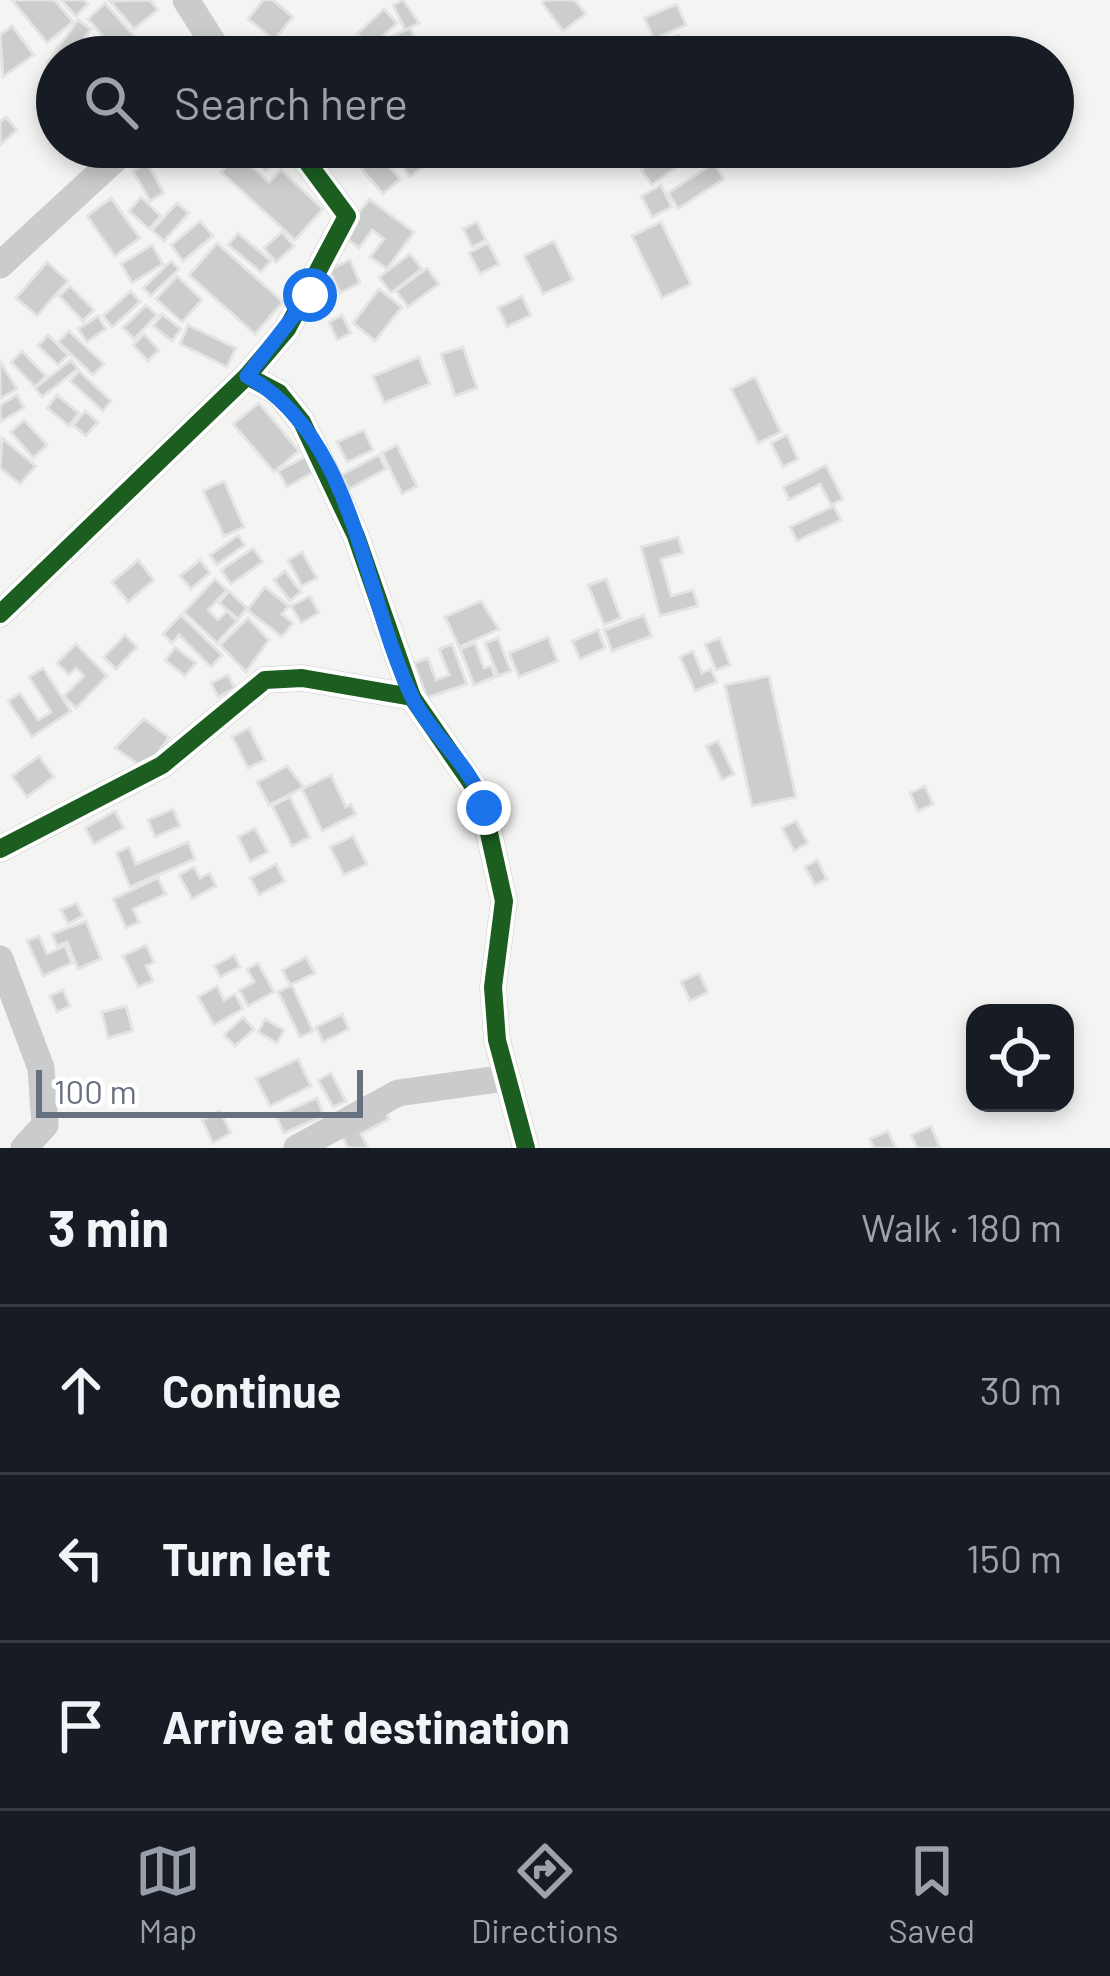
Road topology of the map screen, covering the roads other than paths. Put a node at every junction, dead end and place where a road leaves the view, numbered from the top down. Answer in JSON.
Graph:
{"nodes":[{"id":1,"x":186,"y":0,"type":"edge"},
{"id":2,"x":209,"y":36,"type":"edge"},
{"id":3,"x":105,"y":168,"type":"edge"},
{"id":4,"x":312,"y":168,"type":"edge"},
{"id":5,"x":0,"y":265,"type":"edge"},
{"id":6,"x":247,"y":376,"type":"junction"},
{"id":7,"x":0,"y":614,"type":"edge"},
{"id":8,"x":412,"y":697,"type":"junction"},
{"id":9,"x":0,"y":849,"type":"edge"},
{"id":10,"x":0,"y":959,"type":"edge"},
{"id":11,"x":506,"y":1078,"type":"junction"},
{"id":12,"x":52,"y":1137,"type":"edge"},
{"id":13,"x":24,"y":1148,"type":"edge"},
{"id":14,"x":297,"y":1148,"type":"edge"},
{"id":15,"x":526,"y":1148,"type":"edge"}],
"edges":[{"from":1,"to":2,"type":"street"},
{"from":3,"to":5,"type":"street"},
{"from":4,"to":6,"type":"street"},
{"from":6,"to":7,"type":"street"},
{"from":6,"to":8,"type":"street"},
{"from":8,"to":9,"type":"street"},
{"from":8,"to":11,"type":"street"},
{"from":10,"to":12,"type":"street"},
{"from":11,"to":14,"type":"street"},
{"from":11,"to":15,"type":"street"},
{"from":12,"to":13,"type":"street"}]}
